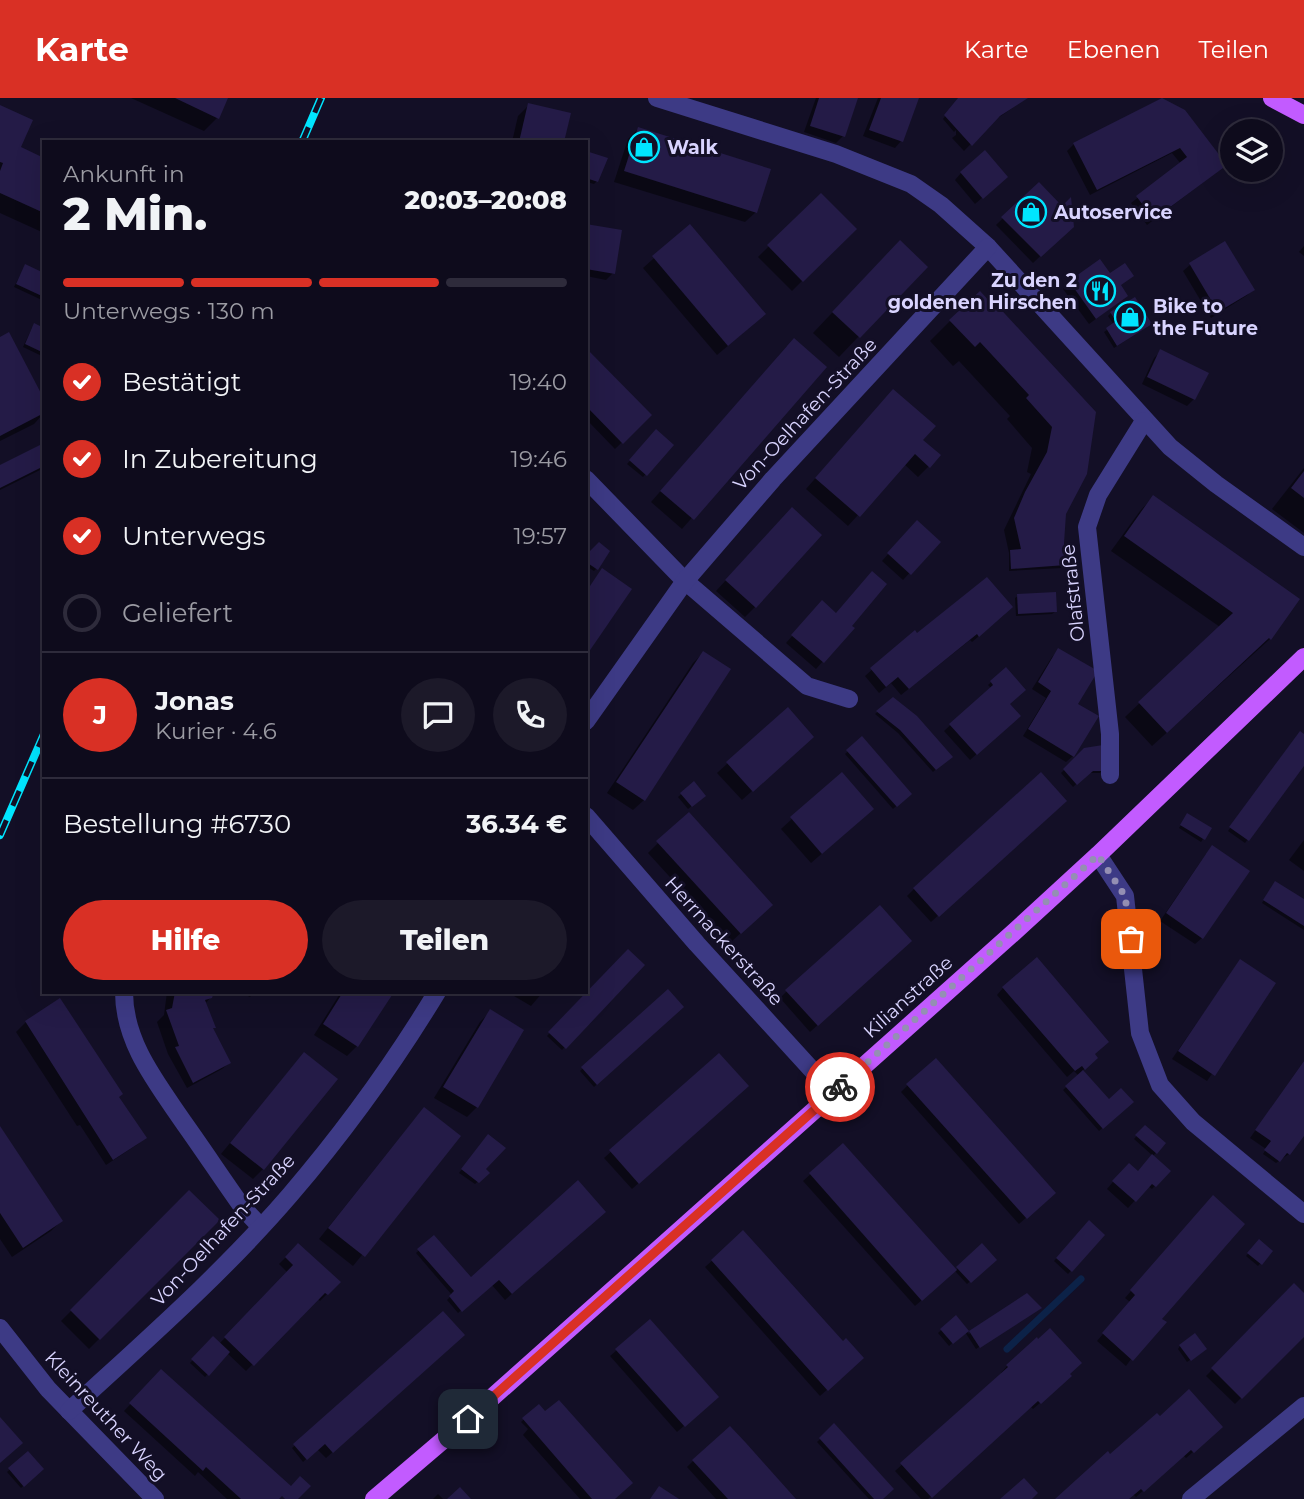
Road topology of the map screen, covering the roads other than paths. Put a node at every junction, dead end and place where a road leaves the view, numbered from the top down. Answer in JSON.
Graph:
{"nodes":[{"id":1,"x":657,"y":98,"type":"edge"},
{"id":2,"x":1272,"y":98,"type":"edge"},
{"id":3,"x":1304,"y":115,"type":"edge"},
{"id":4,"x":988,"y":247,"type":"junction"},
{"id":5,"x":1144,"y":421,"type":"junction"},
{"id":6,"x":588,"y":480,"type":"edge"},
{"id":7,"x":1304,"y":547,"type":"edge"},
{"id":8,"x":685,"y":581,"type":"junction"},
{"id":9,"x":1304,"y":656,"type":"edge"},
{"id":10,"x":849,"y":699,"type":"dead end"},
{"id":11,"x":588,"y":718,"type":"edge"},
{"id":12,"x":1110,"y":775,"type":"dead end"},
{"id":13,"x":588,"y":818,"type":"edge"},
{"id":14,"x":1098,"y":855,"type":"junction"},
{"id":15,"x":124,"y":994,"type":"edge"},
{"id":16,"x":436,"y":994,"type":"edge"},
{"id":17,"x":833,"y":1093,"type":"junction"},
{"id":18,"x":1304,"y":1214,"type":"edge"},
{"id":19,"x":260,"y":1226,"type":"junction"},
{"id":20,"x":0,"y":1328,"type":"edge"},
{"id":21,"x":1304,"y":1406,"type":"edge"},
{"id":22,"x":69,"y":1411,"type":"junction"},
{"id":23,"x":155,"y":1499,"type":"edge"},
{"id":24,"x":374,"y":1499,"type":"edge"},
{"id":25,"x":1191,"y":1499,"type":"edge"}],
"edges":[{"from":1,"to":4,"type":"street"},
{"from":2,"to":3,"type":"main road"},
{"from":4,"to":5,"type":"street"},
{"from":4,"to":8,"type":"street","name":"Von-Oelhafen-Straße"},
{"from":5,"to":7,"type":"street"},
{"from":5,"to":12,"type":"street","name":"Olafstraße"},
{"from":6,"to":8,"type":"street"},
{"from":8,"to":10,"type":"street"},
{"from":8,"to":11,"type":"street","name":"Von-Oelhafen-Straße"},
{"from":9,"to":14,"type":"main road","name":"Kilianstraße"},
{"from":13,"to":17,"type":"street","name":"Herrnackerstraße"},
{"from":14,"to":17,"type":"main road","name":"Kilianstraße"},
{"from":14,"to":18,"type":"street"},
{"from":15,"to":19,"type":"street"},
{"from":16,"to":19,"type":"street","name":"Von-Oelhafen-Straße"},
{"from":17,"to":24,"type":"main road","name":"Kilianstraße"},
{"from":19,"to":22,"type":"street","name":"Von-Oelhafen-Straße"},
{"from":20,"to":22,"type":"street","name":"Kleinreuther Weg"},
{"from":21,"to":25,"type":"street"},
{"from":22,"to":23,"type":"street","name":"Kleinreuther Weg"}]}
